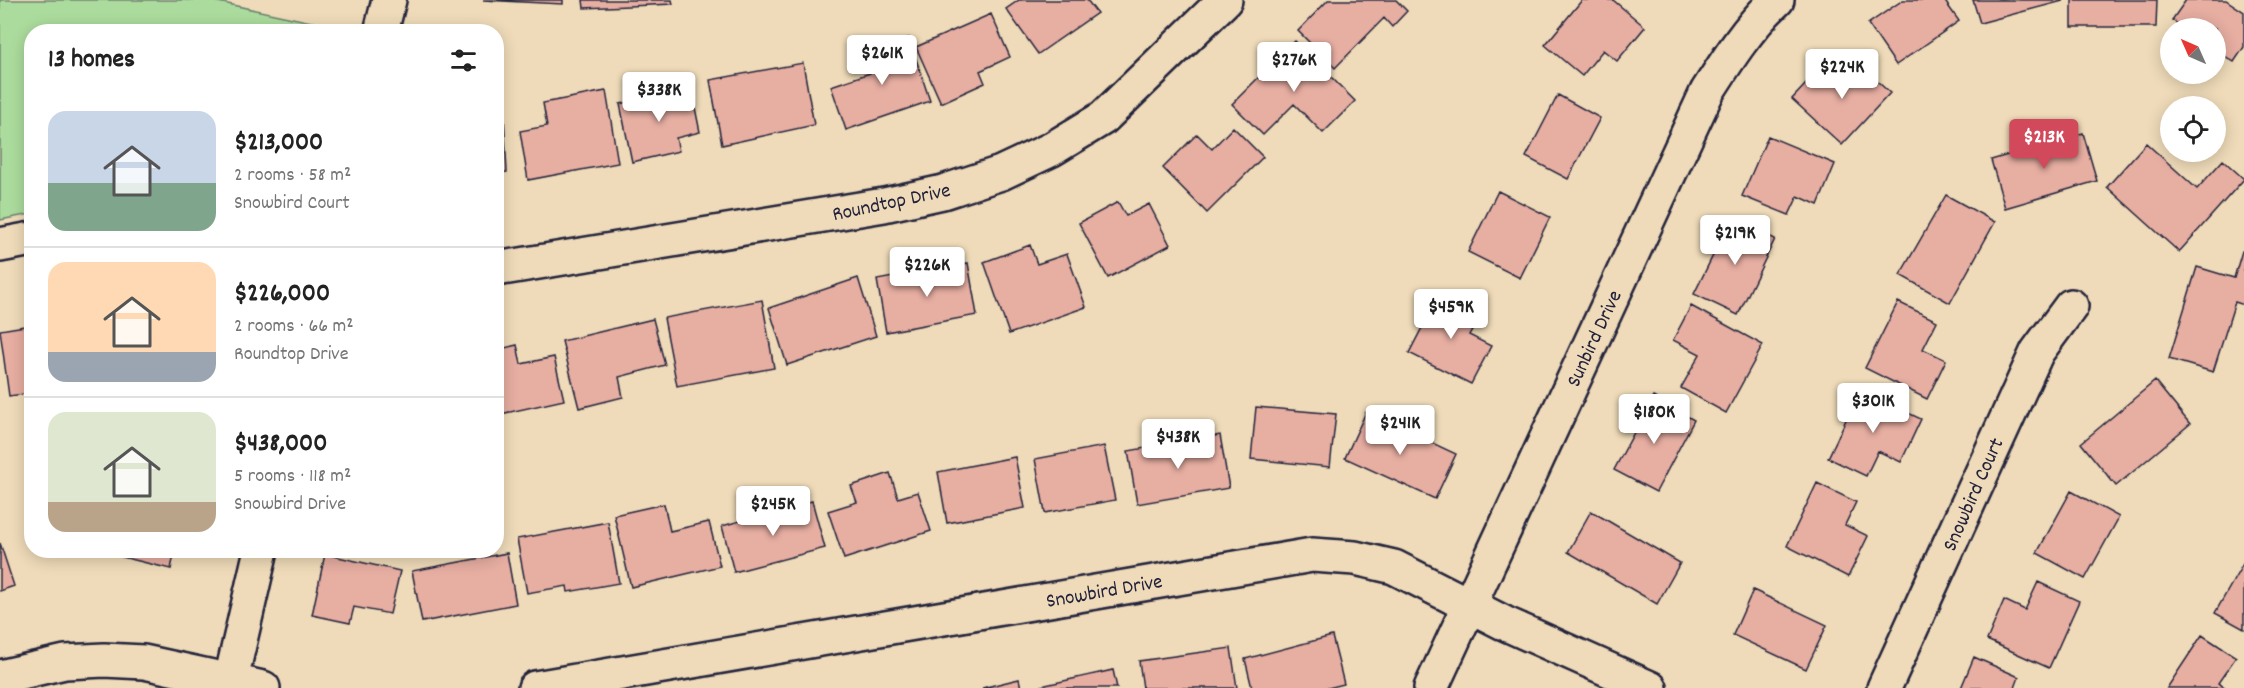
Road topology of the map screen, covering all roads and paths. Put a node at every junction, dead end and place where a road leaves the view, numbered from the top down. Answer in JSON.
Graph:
{"nodes":[{"id":1,"x":389,"y":0,"type":"edge"},
{"id":2,"x":1225,"y":0,"type":"edge"},
{"id":3,"x":1777,"y":0,"type":"edge"},
{"id":4,"x":383,"y":24,"type":"edge"},
{"id":5,"x":24,"y":240,"type":"edge"},
{"id":6,"x":0,"y":245,"type":"edge"},
{"id":7,"x":504,"y":268,"type":"edge"},
{"id":8,"x":2071,"y":306,"type":"dead end"},
{"id":9,"x":259,"y":558,"type":"edge"},
{"id":10,"x":1470,"y":604,"type":"junction"},
{"id":11,"x":0,"y":677,"type":"edge"},
{"id":12,"x":230,"y":684,"type":"edge"},
{"id":13,"x":263,"y":688,"type":"edge"},
{"id":14,"x":535,"y":688,"type":"edge"},
{"id":15,"x":1431,"y":688,"type":"edge"},
{"id":16,"x":1650,"y":688,"type":"edge"},
{"id":17,"x":1884,"y":688,"type":"edge"}],
"edges":[{"from":1,"to":4,"type":"street"},
{"from":2,"to":7,"type":"street","name":"Roundtop Drive"},
{"from":3,"to":10,"type":"street","name":"Sunbird Drive"},
{"from":5,"to":6,"type":"street"},
{"from":8,"to":17,"type":"street","name":"Snowbird Court"},
{"from":9,"to":12,"type":"street"},
{"from":10,"to":14,"type":"street","name":"Snowbird Drive"},
{"from":10,"to":15,"type":"street","name":"Sunbird Drive"},
{"from":10,"to":16,"type":"street","name":"Snowbird Drive"},
{"from":11,"to":12,"type":"street"},
{"from":12,"to":13,"type":"street"}]}
